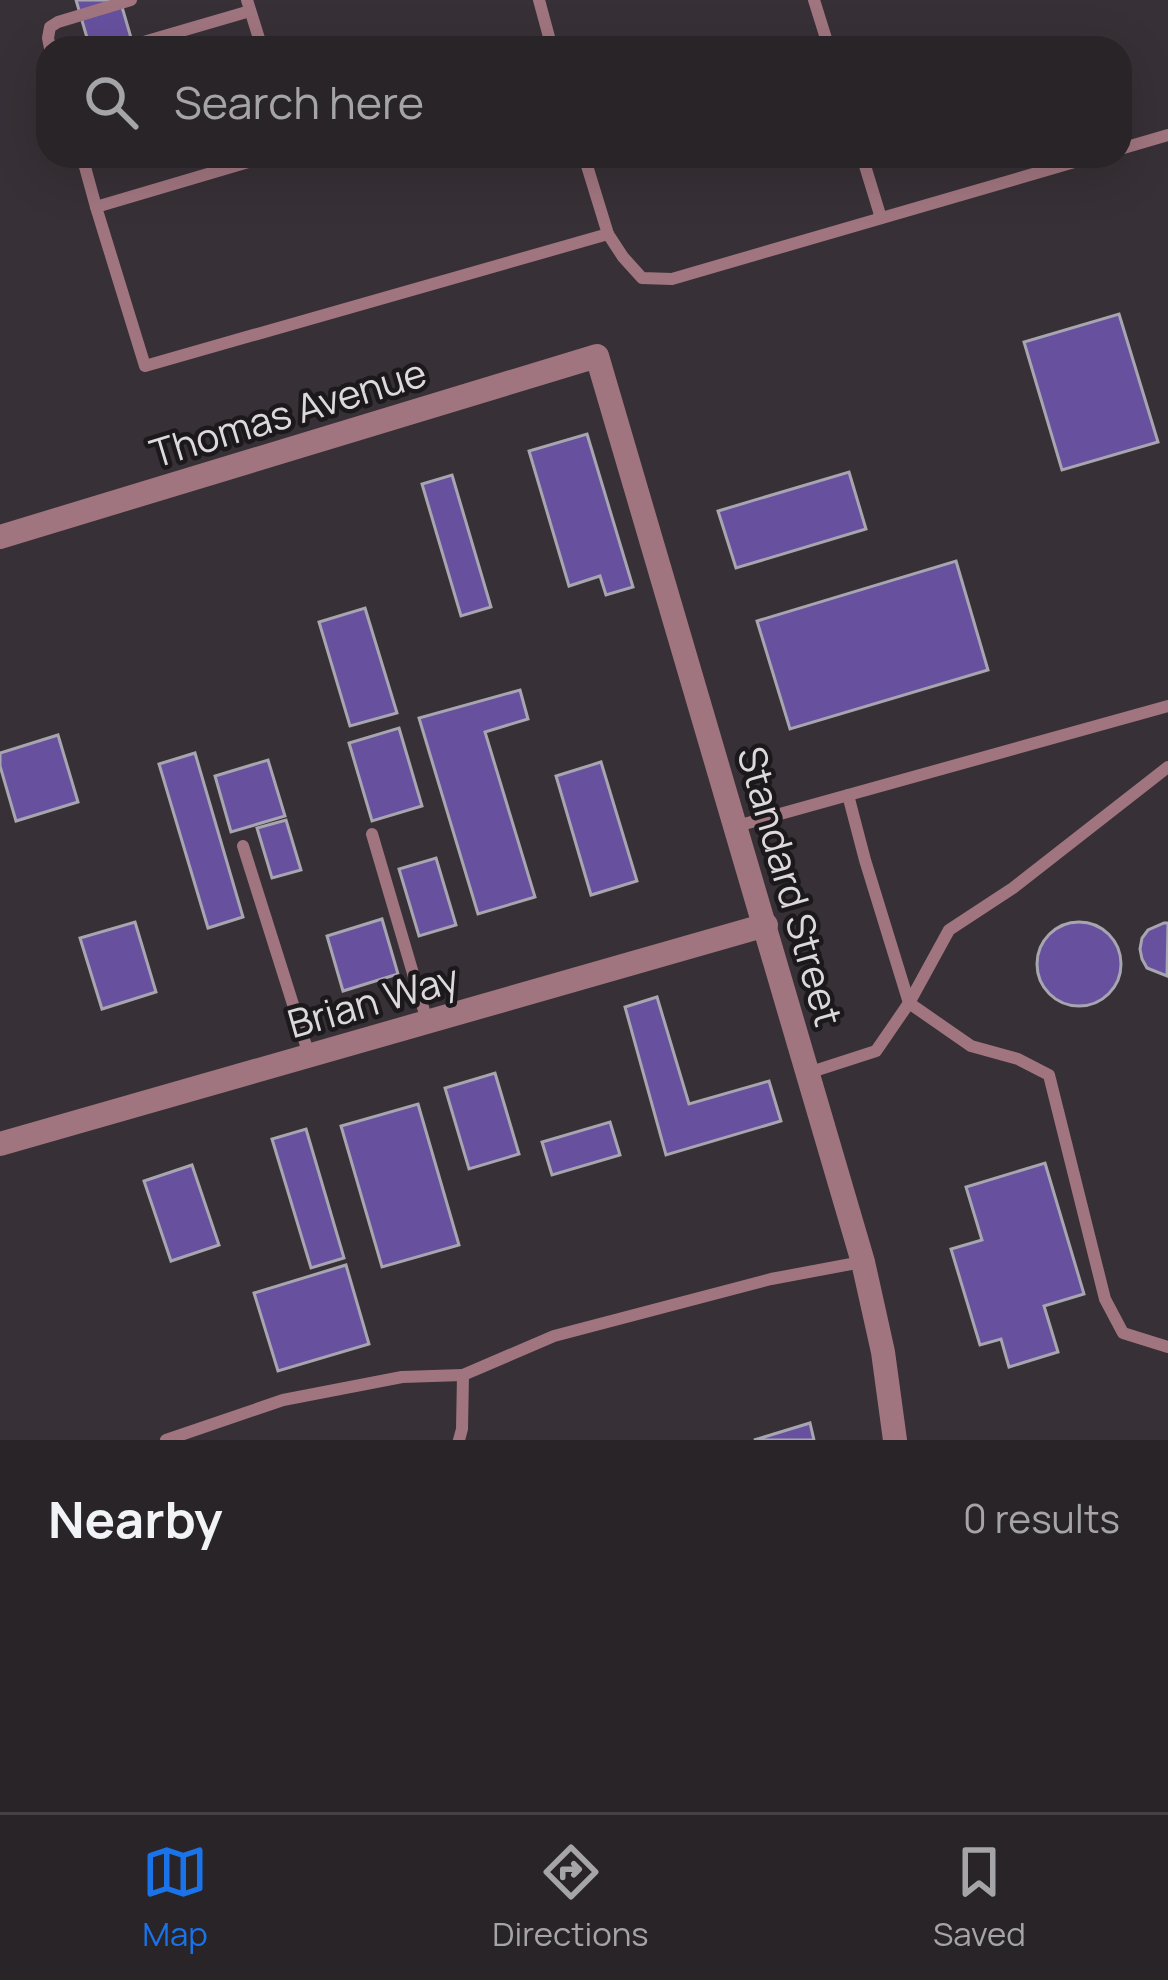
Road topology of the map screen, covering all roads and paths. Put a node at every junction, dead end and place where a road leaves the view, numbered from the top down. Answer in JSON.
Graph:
{"nodes":[{"id":1,"x":131,"y":0,"type":"edge"},
{"id":2,"x":539,"y":0,"type":"edge"},
{"id":3,"x":814,"y":0,"type":"edge"},
{"id":4,"x":249,"y":5,"type":"edge"},
{"id":5,"x":48,"y":36,"type":"edge"},
{"id":6,"x":159,"y":36,"type":"edge"},
{"id":7,"x":258,"y":36,"type":"edge"},
{"id":8,"x":549,"y":36,"type":"edge"},
{"id":9,"x":825,"y":36,"type":"edge"},
{"id":10,"x":1168,"y":135,"type":"edge"},
{"id":11,"x":1132,"y":146,"type":"edge"},
{"id":12,"x":86,"y":168,"type":"edge"},
{"id":13,"x":229,"y":168,"type":"edge"},
{"id":14,"x":588,"y":168,"type":"edge"},
{"id":15,"x":866,"y":168,"type":"edge"},
{"id":16,"x":1054,"y":168,"type":"edge"},
{"id":17,"x":97,"y":207,"type":"junction"},
{"id":18,"x":881,"y":218,"type":"junction"},
{"id":19,"x":608,"y":234,"type":"junction"},
{"id":20,"x":598,"y":356,"type":"joint"},
{"id":21,"x":0,"y":537,"type":"edge"},
{"id":22,"x":1168,"y":706,"type":"edge"},
{"id":23,"x":1168,"y":766,"type":"edge"},
{"id":24,"x":848,"y":795,"type":"junction"},
{"id":25,"x":736,"y":826,"type":"junction"},
{"id":26,"x":372,"y":834,"type":"dead end"},
{"id":27,"x":244,"y":846,"type":"dead end"},
{"id":28,"x":766,"y":925,"type":"junction"},
{"id":29,"x":909,"y":1003,"type":"junction"},
{"id":30,"x":427,"y":1022,"type":"junction"},
{"id":31,"x":309,"y":1056,"type":"junction"},
{"id":32,"x":808,"y":1073,"type":"junction"},
{"id":33,"x":0,"y":1144,"type":"edge"},
{"id":34,"x":863,"y":1262,"type":"junction"},
{"id":35,"x":1168,"y":1347,"type":"edge"},
{"id":36,"x":463,"y":1375,"type":"junction"},
{"id":37,"x":166,"y":1440,"type":"edge"},
{"id":38,"x":459,"y":1440,"type":"edge"},
{"id":39,"x":895,"y":1440,"type":"edge"}],
"edges":[{"from":1,"to":5,"type":"lane"},
{"from":2,"to":8,"type":"lane"},
{"from":3,"to":9,"type":"lane"},
{"from":4,"to":6,"type":"lane"},
{"from":4,"to":7,"type":"lane"},
{"from":10,"to":11,"type":"lane"},
{"from":12,"to":17,"type":"lane"},
{"from":13,"to":17,"type":"lane"},
{"from":14,"to":19,"type":"lane"},
{"from":15,"to":18,"type":"lane"},
{"from":16,"to":18,"type":"lane"},
{"from":17,"to":19,"type":"lane"},
{"from":18,"to":19,"type":"lane"},
{"from":20,"to":21,"type":"street","name":"Thomas Avenue"},
{"from":20,"to":25,"type":"street","name":"Standard Street"},
{"from":22,"to":24,"type":"lane"},
{"from":23,"to":29,"type":"lane"},
{"from":24,"to":25,"type":"lane"},
{"from":24,"to":29,"type":"lane"},
{"from":25,"to":28,"type":"street","name":"Standard Street"},
{"from":26,"to":30,"type":"lane"},
{"from":27,"to":31,"type":"lane"},
{"from":28,"to":30,"type":"street","name":"Brian Way"},
{"from":28,"to":32,"type":"street","name":"Standard Street"},
{"from":29,"to":32,"type":"lane"},
{"from":29,"to":35,"type":"lane"},
{"from":30,"to":31,"type":"street","name":"Brian Way"},
{"from":31,"to":33,"type":"street","name":"Brian Way"},
{"from":32,"to":34,"type":"street","name":"Standard Street"},
{"from":34,"to":36,"type":"lane"},
{"from":34,"to":39,"type":"street","name":"Standard Street"},
{"from":36,"to":37,"type":"lane"},
{"from":36,"to":38,"type":"lane"}]}
